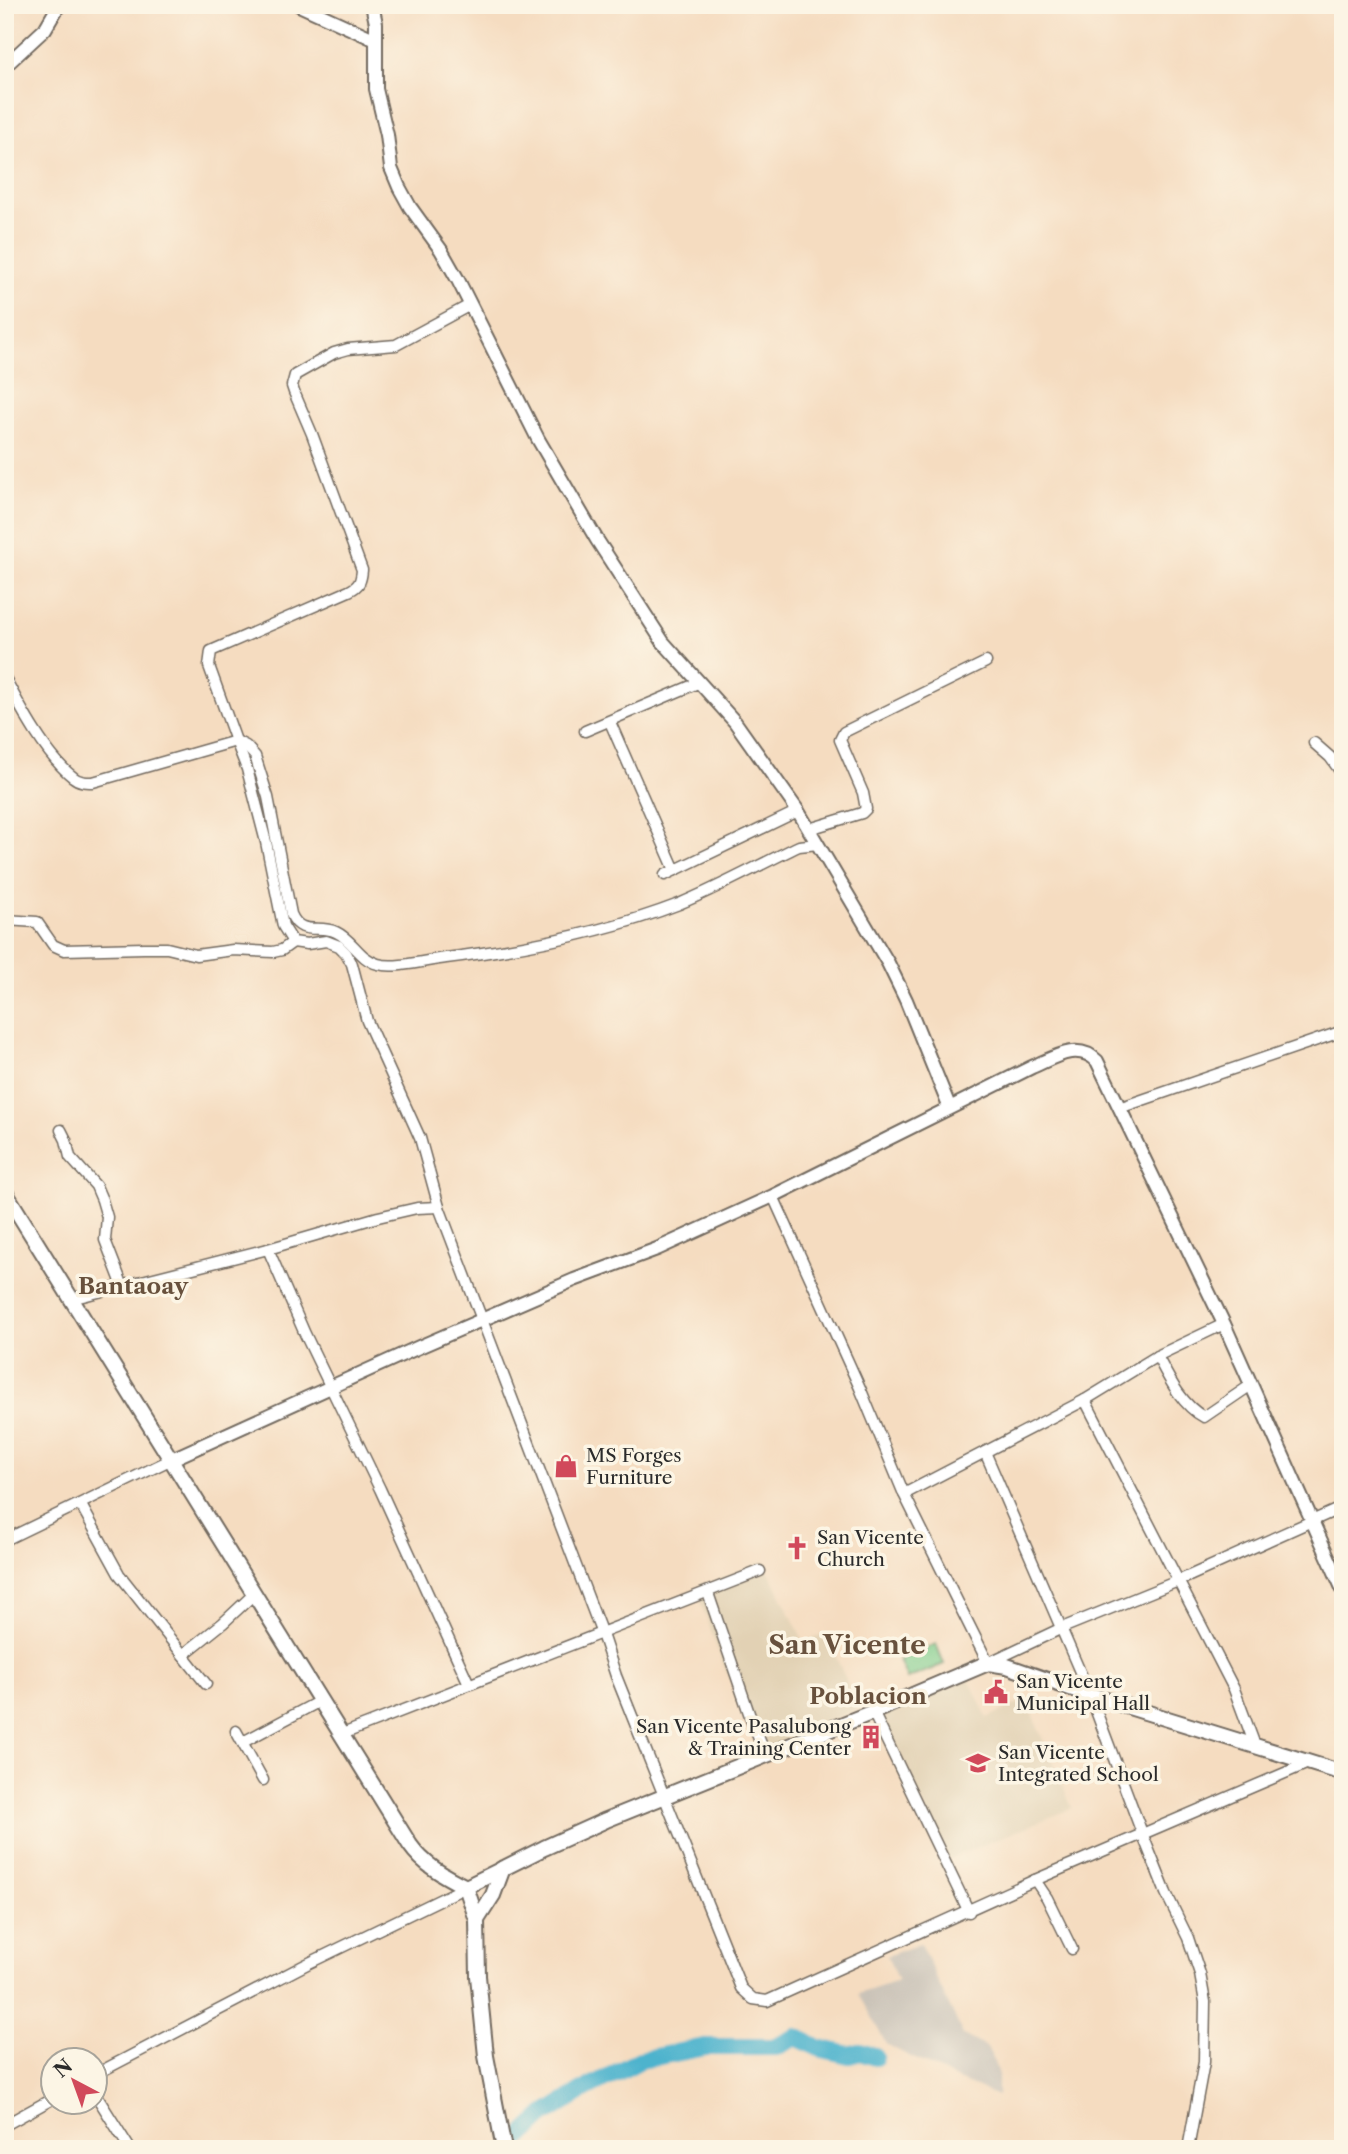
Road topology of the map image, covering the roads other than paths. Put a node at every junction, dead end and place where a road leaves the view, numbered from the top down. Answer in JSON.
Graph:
{"nodes":[{"id":1,"x":59,"y":5,"type":"edge"},
{"id":2,"x":299,"y":5,"type":"edge"},
{"id":3,"x":372,"y":5,"type":"edge"},
{"id":4,"x":376,"y":40,"type":"junction"},
{"id":5,"x":5,"y":66,"type":"edge"},
{"id":6,"x":470,"y":305,"type":"junction"},
{"id":7,"x":986,"y":662,"type":"dead end"},
{"id":8,"x":5,"y":678,"type":"edge"},
{"id":9,"x":698,"y":683,"type":"junction"},
{"id":10,"x":610,"y":722,"type":"junction"},
{"id":11,"x":586,"y":732,"type":"dead end"},
{"id":12,"x":236,"y":741,"type":"junction"},
{"id":13,"x":1314,"y":743,"type":"dead end"},
{"id":14,"x":1343,"y":775,"type":"edge"},
{"id":15,"x":798,"y":811,"type":"junction"},
{"id":16,"x":809,"y":829,"type":"junction"},
{"id":17,"x":818,"y":844,"type":"junction"},
{"id":18,"x":5,"y":920,"type":"edge"},
{"id":19,"x":293,"y":942,"type":"junction"},
{"id":20,"x":1343,"y":1031,"type":"edge"},
{"id":21,"x":949,"y":1106,"type":"junction"},
{"id":22,"x":1119,"y":1108,"type":"junction"},
{"id":23,"x":61,"y":1130,"type":"dead end"},
{"id":24,"x":5,"y":1192,"type":"edge"},
{"id":25,"x":773,"y":1196,"type":"junction"},
{"id":26,"x":439,"y":1207,"type":"junction"},
{"id":27,"x":268,"y":1249,"type":"junction"},
{"id":28,"x":122,"y":1284,"type":"junction"},
{"id":29,"x":71,"y":1299,"type":"junction"},
{"id":30,"x":482,"y":1321,"type":"junction"},
{"id":31,"x":1224,"y":1324,"type":"junction"},
{"id":32,"x":1157,"y":1356,"type":"junction"},
{"id":33,"x":1251,"y":1385,"type":"junction"},
{"id":34,"x":331,"y":1387,"type":"junction"},
{"id":35,"x":1085,"y":1400,"type":"junction"},
{"id":36,"x":985,"y":1452,"type":"junction"},
{"id":37,"x":172,"y":1459,"type":"junction"},
{"id":38,"x":904,"y":1494,"type":"junction"},
{"id":39,"x":81,"y":1505,"type":"junction"},
{"id":40,"x":1343,"y":1507,"type":"edge"},
{"id":41,"x":1312,"y":1520,"type":"junction"},
{"id":42,"x":5,"y":1540,"type":"edge"},
{"id":43,"x":760,"y":1571,"type":"dead end"},
{"id":44,"x":1178,"y":1581,"type":"junction"},
{"id":45,"x":1343,"y":1590,"type":"edge"},
{"id":46,"x":708,"y":1592,"type":"junction"},
{"id":47,"x":254,"y":1594,"type":"junction"},
{"id":48,"x":1062,"y":1628,"type":"junction"},
{"id":49,"x":602,"y":1633,"type":"junction"},
{"id":50,"x":183,"y":1655,"type":"junction"},
{"id":51,"x":988,"y":1663,"type":"junction"},
{"id":52,"x":206,"y":1684,"type":"dead end"},
{"id":53,"x":469,"y":1684,"type":"junction"},
{"id":54,"x":1090,"y":1695,"type":"junction"},
{"id":55,"x":320,"y":1701,"type":"junction"},
{"id":56,"x":873,"y":1712,"type":"junction"},
{"id":57,"x":236,"y":1731,"type":"dead end"},
{"id":58,"x":341,"y":1735,"type":"junction"},
{"id":59,"x":243,"y":1742,"type":"junction"},
{"id":60,"x":1256,"y":1748,"type":"junction"},
{"id":61,"x":766,"y":1756,"type":"junction"},
{"id":62,"x":1306,"y":1764,"type":"junction"},
{"id":63,"x":1343,"y":1773,"type":"edge"},
{"id":64,"x":263,"y":1780,"type":"dead end"},
{"id":65,"x":664,"y":1798,"type":"junction"},
{"id":66,"x":1142,"y":1833,"type":"junction"},
{"id":67,"x":503,"y":1868,"type":"junction"},
{"id":68,"x":1035,"y":1880,"type":"junction"},
{"id":69,"x":466,"y":1887,"type":"junction"},
{"id":70,"x":969,"y":1912,"type":"junction"},
{"id":71,"x":477,"y":1920,"type":"junction"},
{"id":72,"x":1072,"y":1949,"type":"dead end"},
{"id":73,"x":108,"y":2068,"type":"edge"},
{"id":74,"x":38,"y":2106,"type":"edge"},
{"id":75,"x":108,"y":2114,"type":"edge"},
{"id":76,"x":5,"y":2125,"type":"edge"},
{"id":77,"x":130,"y":2149,"type":"edge"},
{"id":78,"x":504,"y":2149,"type":"edge"},
{"id":79,"x":1188,"y":2149,"type":"edge"}],
"edges":[{"from":1,"to":5,"type":"street"},
{"from":2,"to":4,"type":"street"},
{"from":3,"to":4,"type":"street"},
{"from":4,"to":6,"type":"street"},
{"from":6,"to":9,"type":"street"},
{"from":6,"to":12,"type":"street"},
{"from":7,"to":16,"type":"street"},
{"from":8,"to":12,"type":"street"},
{"from":9,"to":10,"type":"street"},
{"from":9,"to":15,"type":"street"},
{"from":10,"to":11,"type":"street"},
{"from":10,"to":15,"type":"street"},
{"from":12,"to":17,"type":"street"},
{"from":12,"to":19,"type":"street"},
{"from":13,"to":14,"type":"street"},
{"from":15,"to":16,"type":"street"},
{"from":16,"to":17,"type":"street"},
{"from":17,"to":21,"type":"street"},
{"from":18,"to":19,"type":"street"},
{"from":19,"to":26,"type":"street"},
{"from":20,"to":22,"type":"street"},
{"from":21,"to":22,"type":"street"},
{"from":21,"to":25,"type":"street"},
{"from":22,"to":31,"type":"street"},
{"from":23,"to":28,"type":"street"},
{"from":24,"to":29,"type":"main road"},
{"from":25,"to":30,"type":"street"},
{"from":25,"to":38,"type":"street"},
{"from":26,"to":27,"type":"street"},
{"from":26,"to":30,"type":"street"},
{"from":27,"to":28,"type":"street"},
{"from":27,"to":34,"type":"street"},
{"from":28,"to":29,"type":"street"},
{"from":29,"to":37,"type":"main road"},
{"from":30,"to":34,"type":"street"},
{"from":30,"to":49,"type":"street"},
{"from":31,"to":32,"type":"street"},
{"from":31,"to":33,"type":"street"},
{"from":32,"to":33,"type":"street"},
{"from":32,"to":35,"type":"street"},
{"from":33,"to":41,"type":"street"},
{"from":34,"to":37,"type":"street"},
{"from":34,"to":53,"type":"street"},
{"from":35,"to":36,"type":"street"},
{"from":35,"to":44,"type":"street"},
{"from":36,"to":38,"type":"street"},
{"from":36,"to":48,"type":"street"},
{"from":37,"to":39,"type":"street"},
{"from":37,"to":47,"type":"main road"},
{"from":38,"to":51,"type":"street"},
{"from":39,"to":42,"type":"street"},
{"from":39,"to":50,"type":"street"},
{"from":40,"to":41,"type":"street"},
{"from":41,"to":44,"type":"street"},
{"from":41,"to":45,"type":"street"},
{"from":43,"to":46,"type":"street"},
{"from":44,"to":48,"type":"street"},
{"from":44,"to":60,"type":"street"},
{"from":46,"to":49,"type":"street"},
{"from":46,"to":61,"type":"street"},
{"from":47,"to":50,"type":"street"},
{"from":47,"to":55,"type":"main road"},
{"from":48,"to":51,"type":"street"},
{"from":48,"to":54,"type":"street"},
{"from":49,"to":53,"type":"street"},
{"from":49,"to":65,"type":"street"},
{"from":50,"to":52,"type":"street"},
{"from":51,"to":54,"type":"main road"},
{"from":51,"to":56,"type":"main road"},
{"from":53,"to":58,"type":"street"},
{"from":54,"to":60,"type":"main road"},
{"from":54,"to":66,"type":"street"},
{"from":55,"to":58,"type":"main road"},
{"from":55,"to":59,"type":"street"},
{"from":56,"to":61,"type":"main road"},
{"from":56,"to":70,"type":"street"},
{"from":57,"to":59,"type":"street"},
{"from":58,"to":69,"type":"main road"},
{"from":59,"to":64,"type":"street"},
{"from":60,"to":62,"type":"main road"},
{"from":61,"to":65,"type":"main road"},
{"from":62,"to":63,"type":"main road"},
{"from":62,"to":66,"type":"street"},
{"from":65,"to":67,"type":"main road"},
{"from":65,"to":70,"type":"street"},
{"from":66,"to":68,"type":"street"},
{"from":66,"to":79,"type":"street"},
{"from":67,"to":69,"type":"main road"},
{"from":67,"to":71,"type":"main road"},
{"from":68,"to":70,"type":"street"},
{"from":68,"to":72,"type":"street"},
{"from":69,"to":71,"type":"main road"},
{"from":69,"to":73,"type":"street"},
{"from":71,"to":78,"type":"main road"},
{"from":74,"to":76,"type":"street"},
{"from":75,"to":77,"type":"street"}]}
